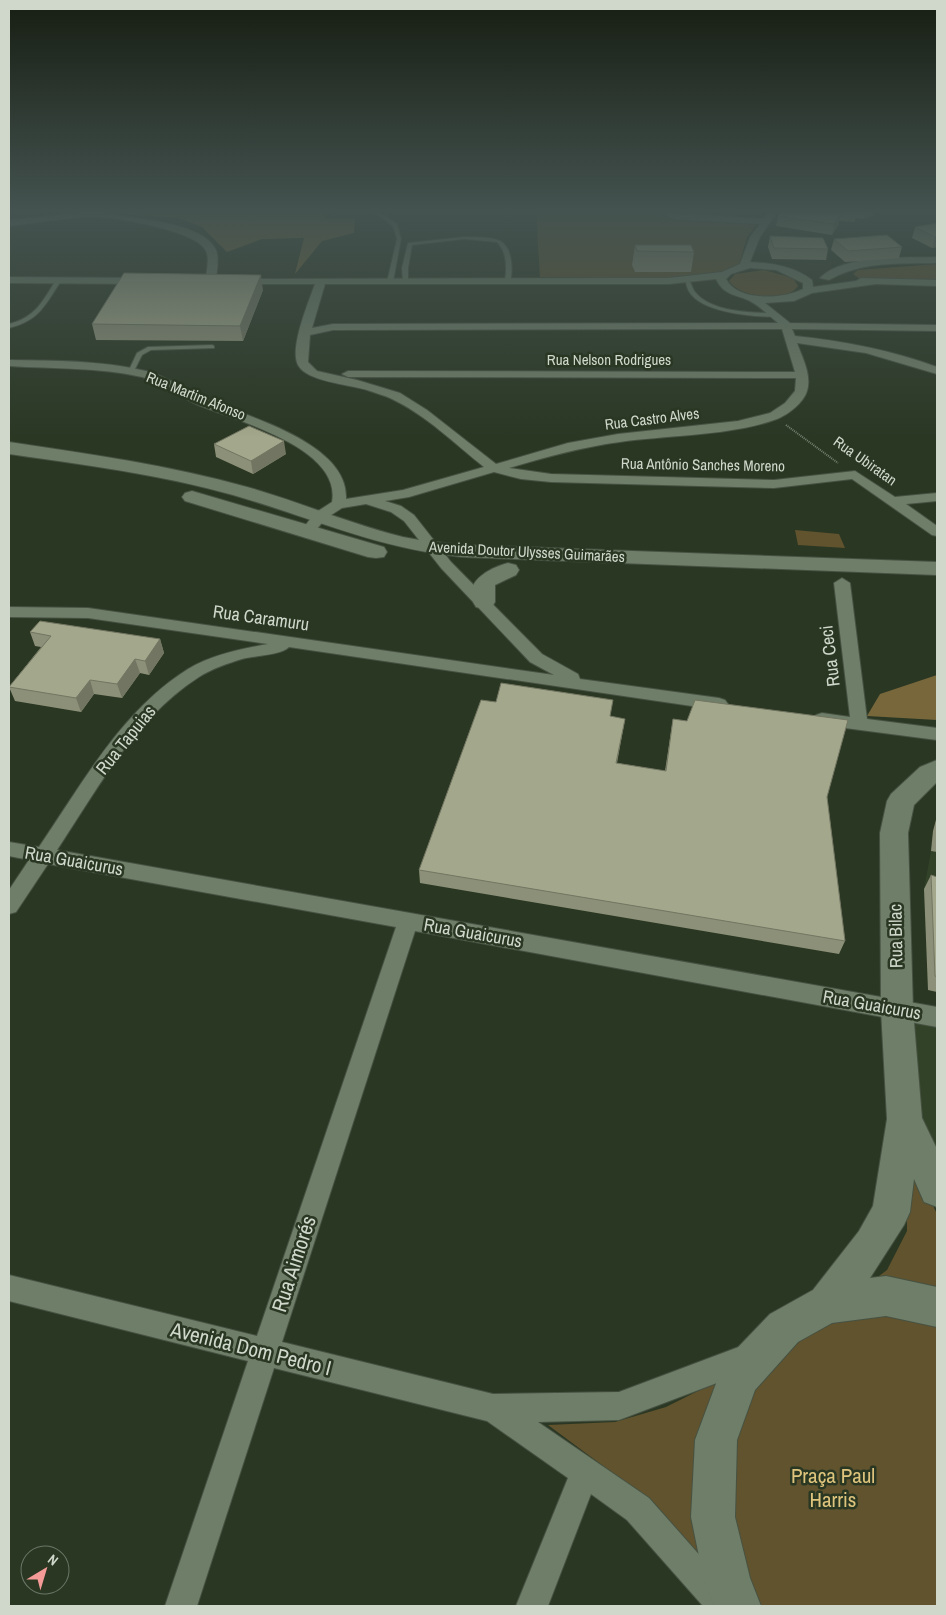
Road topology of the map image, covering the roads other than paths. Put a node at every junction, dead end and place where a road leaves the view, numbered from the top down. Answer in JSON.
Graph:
{"nodes":[{"id":1,"x":54,"y":287,"type":"edge"},
{"id":2,"x":318,"y":287,"type":"edge"},
{"id":3,"x":690,"y":287,"type":"edge"},
{"id":4,"x":720,"y":287,"type":"edge"},
{"id":5,"x":829,"y":287,"type":"edge"},
{"id":6,"x":725,"y":288,"type":"joint"},
{"id":7,"x":808,"y":290,"type":"joint"},
{"id":8,"x":796,"y":297,"type":"junction"},
{"id":9,"x":752,"y":298,"type":"junction"},
{"id":10,"x":310,"y":317,"type":"junction"},
{"id":11,"x":782,"y":321,"type":"junction"},
{"id":12,"x":9,"y":326,"type":"edge"},
{"id":13,"x":333,"y":327,"type":"junction"},
{"id":14,"x":937,"y":328,"type":"edge"},
{"id":15,"x":305,"y":333,"type":"junction"},
{"id":16,"x":791,"y":339,"type":"junction"},
{"id":17,"x":212,"y":347,"type":"dead end"},
{"id":18,"x":9,"y":363,"type":"edge"},
{"id":19,"x":937,"y":371,"type":"edge"},
{"id":20,"x":131,"y":372,"type":"junction"},
{"id":21,"x":313,"y":374,"type":"junction"},
{"id":22,"x":416,"y":374,"type":"junction"},
{"id":23,"x":802,"y":375,"type":"junction"},
{"id":24,"x":396,"y":396,"type":"junction"},
{"id":25,"x":11,"y":451,"type":"edge"},
{"id":26,"x":524,"y":459,"type":"junction"},
{"id":27,"x":493,"y":468,"type":"junction"},
{"id":28,"x":855,"y":475,"type":"joint"},
{"id":29,"x":551,"y":478,"type":"junction"},
{"id":30,"x":431,"y":487,"type":"junction"},
{"id":31,"x":937,"y":497,"type":"edge"},
{"id":32,"x":368,"y":500,"type":"junction"},
{"id":33,"x":894,"y":501,"type":"junction"},
{"id":34,"x":338,"y":504,"type":"junction"},
{"id":35,"x":409,"y":518,"type":"junction"},
{"id":36,"x":314,"y":524,"type":"junction"},
{"id":37,"x":937,"y":532,"type":"edge"},
{"id":38,"x":431,"y":547,"type":"junction"},
{"id":39,"x":446,"y":565,"type":"junction"},
{"id":40,"x":937,"y":569,"type":"edge"},
{"id":41,"x":508,"y":570,"type":"junction"},
{"id":42,"x":842,"y":583,"type":"junction"},
{"id":43,"x":937,"y":587,"type":"edge"},
{"id":44,"x":484,"y":602,"type":"junction"},
{"id":45,"x":9,"y":612,"type":"edge"},
{"id":46,"x":296,"y":643,"type":"junction"},
{"id":47,"x":536,"y":658,"type":"junction"},
{"id":48,"x":508,"y":673,"type":"junction"},
{"id":49,"x":584,"y":684,"type":"junction"},
{"id":50,"x":731,"y":706,"type":"edge"},
{"id":51,"x":810,"y":717,"type":"edge"},
{"id":52,"x":859,"y":724,"type":"junction"},
{"id":53,"x":937,"y":734,"type":"edge"},
{"id":54,"x":937,"y":770,"type":"edge"},
{"id":55,"x":9,"y":849,"type":"edge"},
{"id":56,"x":42,"y":855,"type":"junction"},
{"id":57,"x":9,"y":906,"type":"edge"},
{"id":58,"x":408,"y":921,"type":"junction"},
{"id":59,"x":897,"y":1010,"type":"junction"},
{"id":60,"x":937,"y":1017,"type":"edge"},
{"id":61,"x":905,"y":1119,"type":"junction"},
{"id":62,"x":937,"y":1189,"type":"edge"},
{"id":63,"x":9,"y":1288,"type":"edge"},
{"id":64,"x":827,"y":1304,"type":"junction"},
{"id":65,"x":937,"y":1307,"type":"edge"},
{"id":66,"x":264,"y":1353,"type":"junction"},
{"id":67,"x":759,"y":1353,"type":"junction"},
{"id":68,"x":493,"y":1408,"type":"junction"},
{"id":69,"x":585,"y":1472,"type":"junction"},
{"id":70,"x":181,"y":1606,"type":"edge"},
{"id":71,"x":532,"y":1606,"type":"edge"},
{"id":72,"x":724,"y":1606,"type":"edge"},
{"id":73,"x":738,"y":1606,"type":"edge"}],
"edges":[{"from":1,"to":12,"type":"lane"},
{"from":2,"to":10,"type":"street"},
{"from":3,"to":11,"type":"lane"},
{"from":4,"to":6,"type":"street"},
{"from":5,"to":7,"type":"street"},
{"from":6,"to":9,"type":"street"},
{"from":7,"to":8,"type":"street"},
{"from":8,"to":9,"type":"street"},
{"from":8,"to":11,"type":"street"},
{"from":9,"to":11,"type":"street"},
{"from":10,"to":13,"type":"street"},
{"from":10,"to":15,"type":"street"},
{"from":11,"to":13,"type":"street"},
{"from":11,"to":14,"type":"street"},
{"from":11,"to":16,"type":"street"},
{"from":13,"to":15,"type":"street"},
{"from":15,"to":21,"type":"street"},
{"from":16,"to":19,"type":"street"},
{"from":16,"to":23,"type":"street"},
{"from":17,"to":20,"type":"lane"},
{"from":18,"to":20,"type":"street","name":"Rua Martim Afonso"},
{"from":20,"to":34,"type":"street","name":"Rua Martim Afonso"},
{"from":21,"to":22,"type":"street","name":"Rua Nelson Rodrigues"},
{"from":21,"to":24,"type":"street"},
{"from":22,"to":23,"type":"street","name":"Rua Nelson Rodrigues"},
{"from":22,"to":24,"type":"street"},
{"from":23,"to":26,"type":"street","name":"Rua Castro Alves"},
{"from":24,"to":27,"type":"street"},
{"from":25,"to":36,"type":"main road","name":"Avenida Doutor Ulysses Guimarães"},
{"from":26,"to":27,"type":"street","name":"Rua Castro Alves"},
{"from":26,"to":29,"type":"street","name":"Rua Antônio Sanches Moreno"},
{"from":27,"to":29,"type":"street","name":"Rua Antônio Sanches Moreno"},
{"from":27,"to":30,"type":"street","name":"Rua Castro Alves"},
{"from":28,"to":29,"type":"street","name":"Rua Antônio Sanches Moreno"},
{"from":28,"to":33,"type":"street","name":"Rua Ubiratan"},
{"from":30,"to":32,"type":"street","name":"Rua Castro Alves"},
{"from":30,"to":35,"type":"street","name":"Rua Castro Alves"},
{"from":31,"to":33,"type":"street"},
{"from":32,"to":34,"type":"street","name":"Rua Castro Alves"},
{"from":32,"to":35,"type":"street"},
{"from":33,"to":37,"type":"street","name":"Rua Ubiratan"},
{"from":34,"to":36,"type":"street","name":"Rua Castro Alves"},
{"from":35,"to":38,"type":"street"},
{"from":36,"to":38,"type":"main road","name":"Avenida Doutor Ulysses Guimarães"},
{"from":36,"to":39,"type":"main road","name":"Avenida Doutor Ulysses Guimarães"},
{"from":38,"to":39,"type":"street"},
{"from":38,"to":40,"type":"main road","name":"Avenida Doutor Ulysses Guimarães"},
{"from":39,"to":41,"type":"main road","name":"Avenida Doutor Ulysses Guimarães"},
{"from":39,"to":44,"type":"street"},
{"from":41,"to":42,"type":"main road","name":"Avenida Doutor Ulysses Guimarães"},
{"from":41,"to":44,"type":"main road"},
{"from":42,"to":43,"type":"main road","name":"Avenida Doutor Ulysses Guimarães"},
{"from":42,"to":52,"type":"street","name":"Rua Ceci"},
{"from":44,"to":47,"type":"street"},
{"from":45,"to":46,"type":"street","name":"Rua Caramuru"},
{"from":46,"to":48,"type":"street","name":"Rua Caramuru"},
{"from":46,"to":56,"type":"street","name":"Rua Tapuias"},
{"from":47,"to":48,"type":"street"},
{"from":47,"to":49,"type":"street"},
{"from":48,"to":49,"type":"street","name":"Rua Caramuru"},
{"from":49,"to":50,"type":"street","name":"Rua Caramuru"},
{"from":51,"to":52,"type":"street"},
{"from":52,"to":53,"type":"street"},
{"from":54,"to":59,"type":"main road","name":"Rua Bilac"},
{"from":55,"to":56,"type":"street","name":"Rua Guaicurus"},
{"from":56,"to":57,"type":"street","name":"Rua Tapuias"},
{"from":56,"to":58,"type":"street","name":"Rua Guaicurus"},
{"from":58,"to":59,"type":"street","name":"Rua Guaicurus"},
{"from":58,"to":66,"type":"street","name":"Rua Aimorés"},
{"from":59,"to":60,"type":"street","name":"Rua Guaicurus"},
{"from":59,"to":61,"type":"main road","name":"Rua Bilac"},
{"from":61,"to":62,"type":"main road","name":"Rua Bilac"},
{"from":61,"to":64,"type":"main road","name":"Rua Bilac"},
{"from":63,"to":66,"type":"street","name":"Avenida Dom Pedro I"},
{"from":64,"to":65,"type":"main road"},
{"from":64,"to":67,"type":"main road"},
{"from":66,"to":68,"type":"street","name":"Avenida Dom Pedro I"},
{"from":66,"to":70,"type":"street","name":"Rua Aimorés"},
{"from":67,"to":68,"type":"street","name":"Avenida Dom Pedro I"},
{"from":67,"to":73,"type":"main road"},
{"from":68,"to":69,"type":"street","name":"Avenida Dom Pedro I"},
{"from":69,"to":71,"type":"street"},
{"from":69,"to":72,"type":"street","name":"Avenida Dom Pedro I"}]}
